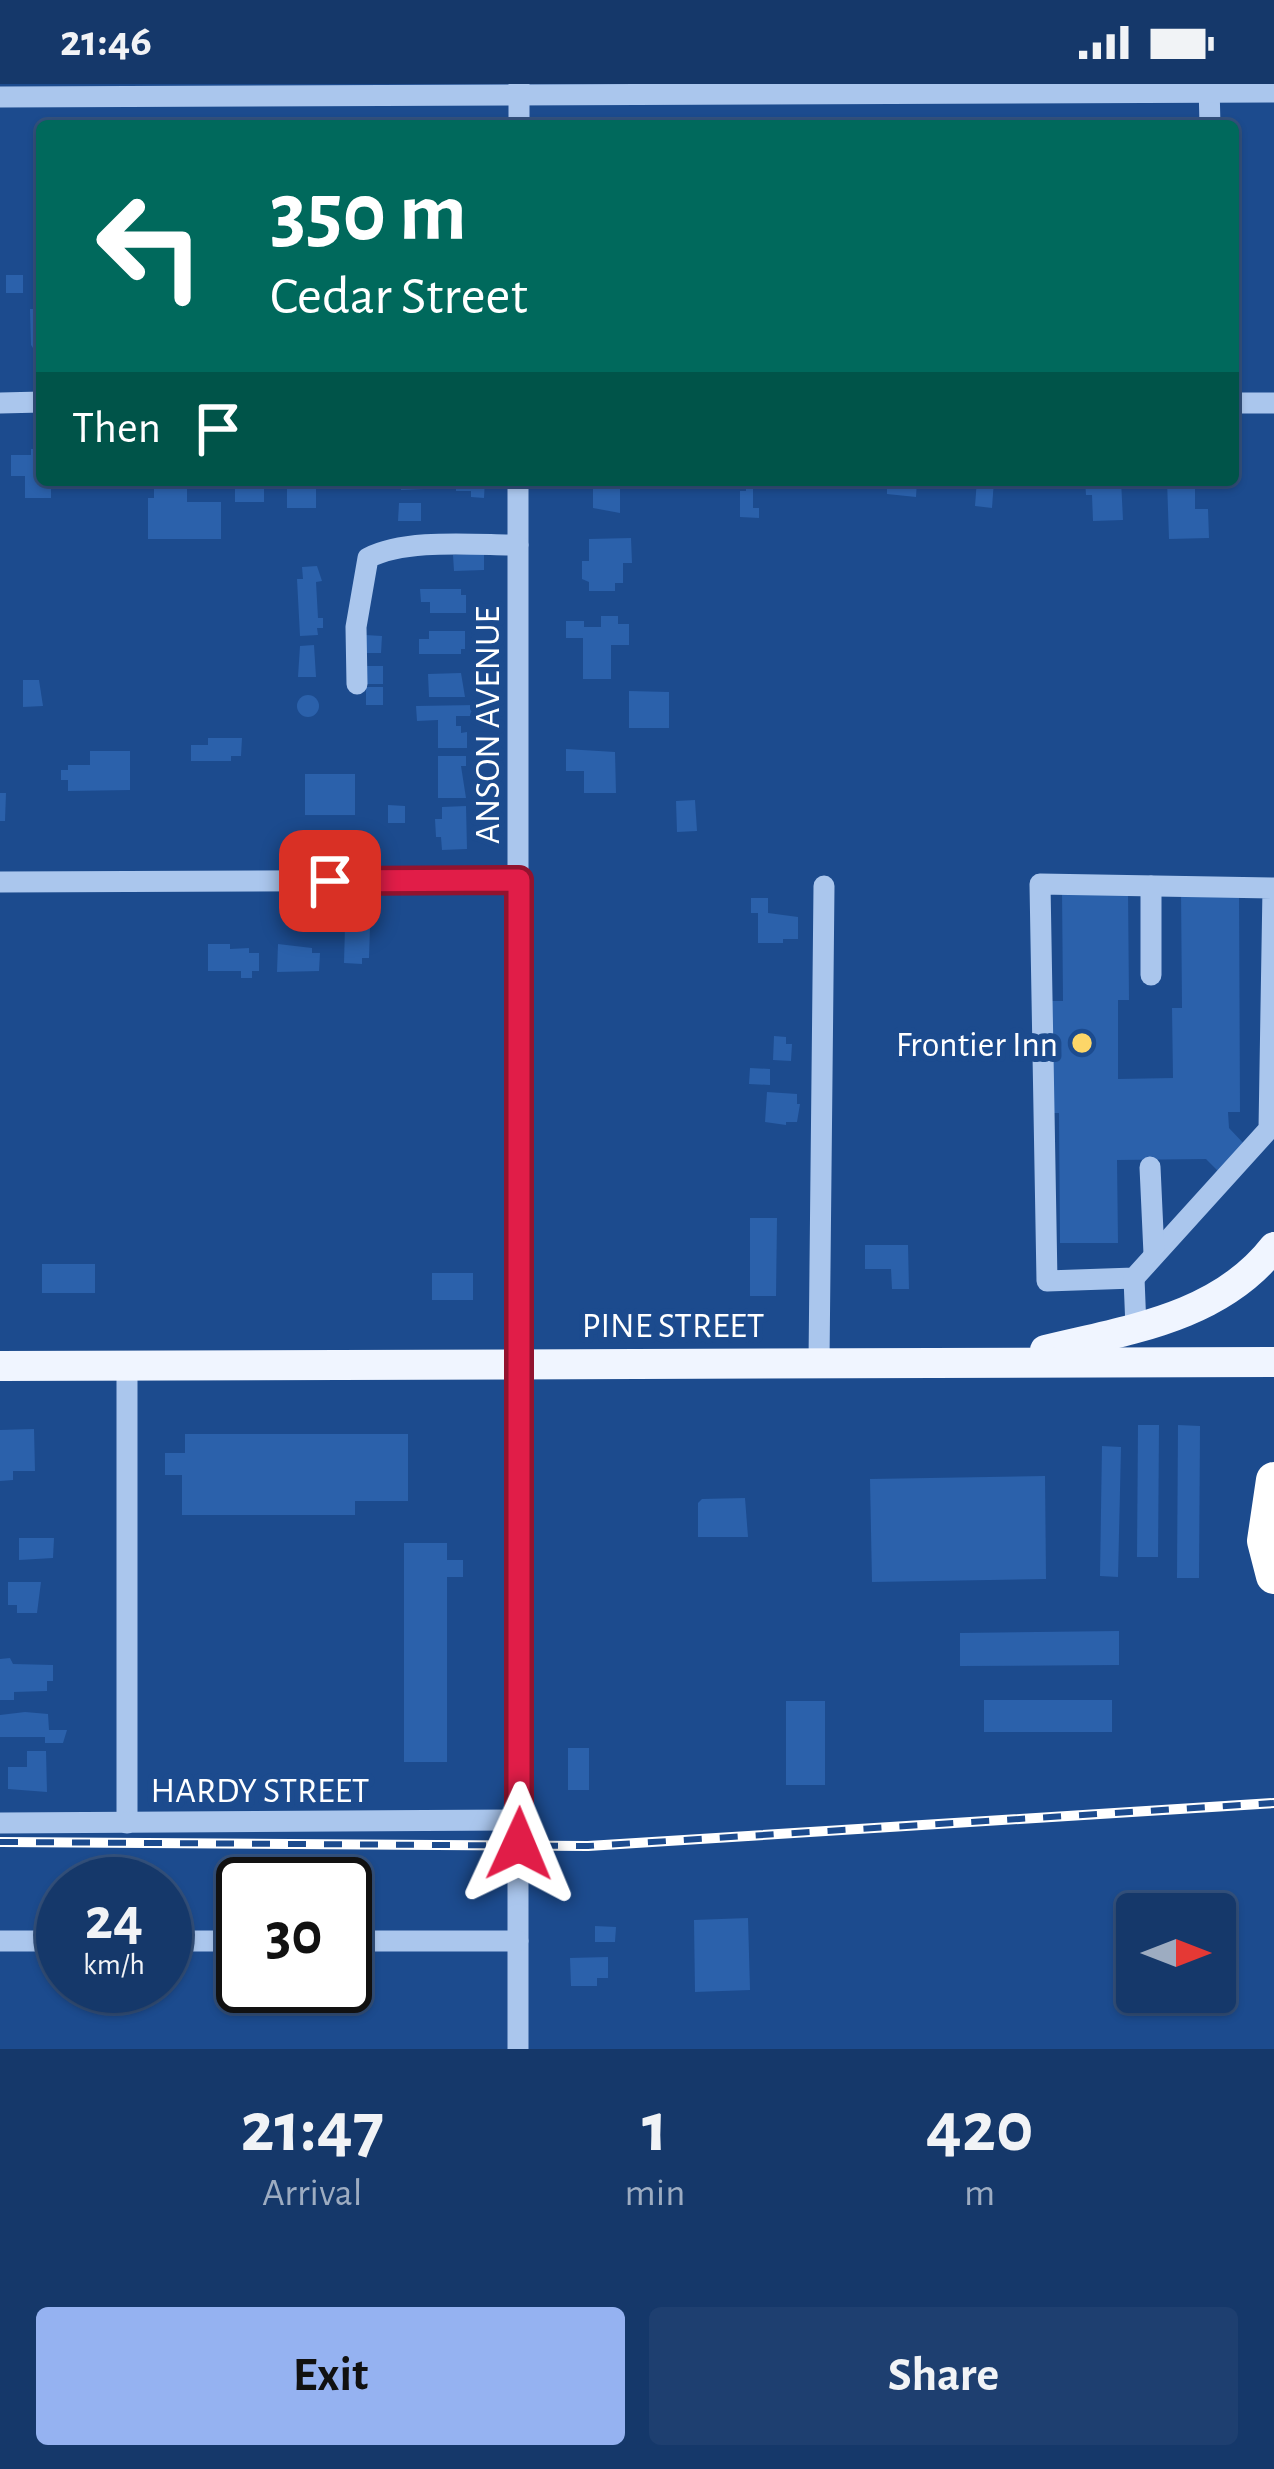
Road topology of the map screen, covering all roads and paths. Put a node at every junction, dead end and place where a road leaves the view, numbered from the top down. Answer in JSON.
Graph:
{"nodes":[{"id":1,"x":1210,"y":88,"type":"edge"},
{"id":2,"x":519,"y":89,"type":"edge"},
{"id":3,"x":80,"y":90,"type":"edge"},
{"id":4,"x":1274,"y":92,"type":"edge"},
{"id":5,"x":0,"y":97,"type":"edge"},
{"id":6,"x":519,"y":120,"type":"edge"},
{"id":7,"x":1210,"y":120,"type":"edge"},
{"id":8,"x":36,"y":402,"type":"edge"},
{"id":9,"x":0,"y":403,"type":"edge"},
{"id":10,"x":1239,"y":403,"type":"edge"},
{"id":11,"x":1274,"y":403,"type":"edge"},
{"id":12,"x":518,"y":486,"type":"edge"},
{"id":13,"x":518,"y":545,"type":"junction"},
{"id":14,"x":357,"y":684,"type":"dead end"},
{"id":15,"x":519,"y":880,"type":"junction"},
{"id":16,"x":0,"y":882,"type":"edge"},
{"id":17,"x":824,"y":886,"type":"dead end"},
{"id":18,"x":1151,"y":886,"type":"junction"},
{"id":19,"x":1151,"y":976,"type":"dead end"},
{"id":20,"x":1272,"y":1100,"type":"edge"},
{"id":21,"x":1150,"y":1166,"type":"dead end"},
{"id":22,"x":1274,"y":1247,"type":"edge"},
{"id":23,"x":1154,"y":1254,"type":"junction"},
{"id":24,"x":1134,"y":1278,"type":"junction"},
{"id":25,"x":1136,"y":1328,"type":"junction"},
{"id":26,"x":819,"y":1362,"type":"junction"},
{"id":27,"x":1274,"y":1362,"type":"edge"},
{"id":28,"x":992,"y":1363,"type":"junction"},
{"id":29,"x":519,"y":1365,"type":"junction"},
{"id":30,"x":0,"y":1366,"type":"edge"},
{"id":31,"x":127,"y":1366,"type":"junction"},
{"id":32,"x":1274,"y":1480,"type":"edge"},
{"id":33,"x":1274,"y":1576,"type":"edge"},
{"id":34,"x":520,"y":1820,"type":"junction"},
{"id":35,"x":127,"y":1822,"type":"junction"},
{"id":36,"x":0,"y":1823,"type":"edge"},
{"id":37,"x":0,"y":1941,"type":"edge"},
{"id":38,"x":36,"y":1941,"type":"edge"},
{"id":39,"x":372,"y":1941,"type":"edge"},
{"id":40,"x":518,"y":1941,"type":"junction"},
{"id":41,"x":518,"y":2049,"type":"edge"}],
"edges":[{"from":1,"to":2,"type":"street"},
{"from":1,"to":4,"type":"street"},
{"from":1,"to":7,"type":"street"},
{"from":2,"to":3,"type":"street"},
{"from":2,"to":6,"type":"street"},
{"from":3,"to":5,"type":"street"},
{"from":8,"to":9,"type":"street"},
{"from":10,"to":11,"type":"street"},
{"from":12,"to":13,"type":"street","name":"ANSON AVENUE"},
{"from":13,"to":14,"type":"street"},
{"from":13,"to":15,"type":"street","name":"ANSON AVENUE"},
{"from":15,"to":16,"type":"street"},
{"from":15,"to":29,"type":"street","name":"ANSON AVENUE"},
{"from":17,"to":26,"type":"street"},
{"from":18,"to":19,"type":"street"},
{"from":18,"to":20,"type":"street"},
{"from":18,"to":24,"type":"street"},
{"from":20,"to":23,"type":"street"},
{"from":21,"to":23,"type":"street"},
{"from":22,"to":25,"type":"main road"},
{"from":23,"to":24,"type":"street"},
{"from":24,"to":25,"type":"street"},
{"from":25,"to":28,"type":"main road"},
{"from":26,"to":28,"type":"main road","name":"PINE STREET"},
{"from":26,"to":29,"type":"main road","name":"PINE STREET"},
{"from":27,"to":28,"type":"main road","name":"PINE STREET"},
{"from":29,"to":31,"type":"main road","name":"PINE STREET"},
{"from":29,"to":34,"type":"street","name":"ANSON AVENUE"},
{"from":30,"to":31,"type":"main road","name":"PINE STREET"},
{"from":31,"to":35,"type":"street"},
{"from":32,"to":33,"type":"highway"},
{"from":34,"to":35,"type":"street","name":"HARDY STREET"},
{"from":34,"to":40,"type":"street","name":"ANSON AVENUE"},
{"from":35,"to":36,"type":"street","name":"HARDY STREET"},
{"from":37,"to":38,"type":"street"},
{"from":39,"to":40,"type":"street"},
{"from":40,"to":41,"type":"street","name":"ANSON AVENUE"}]}
